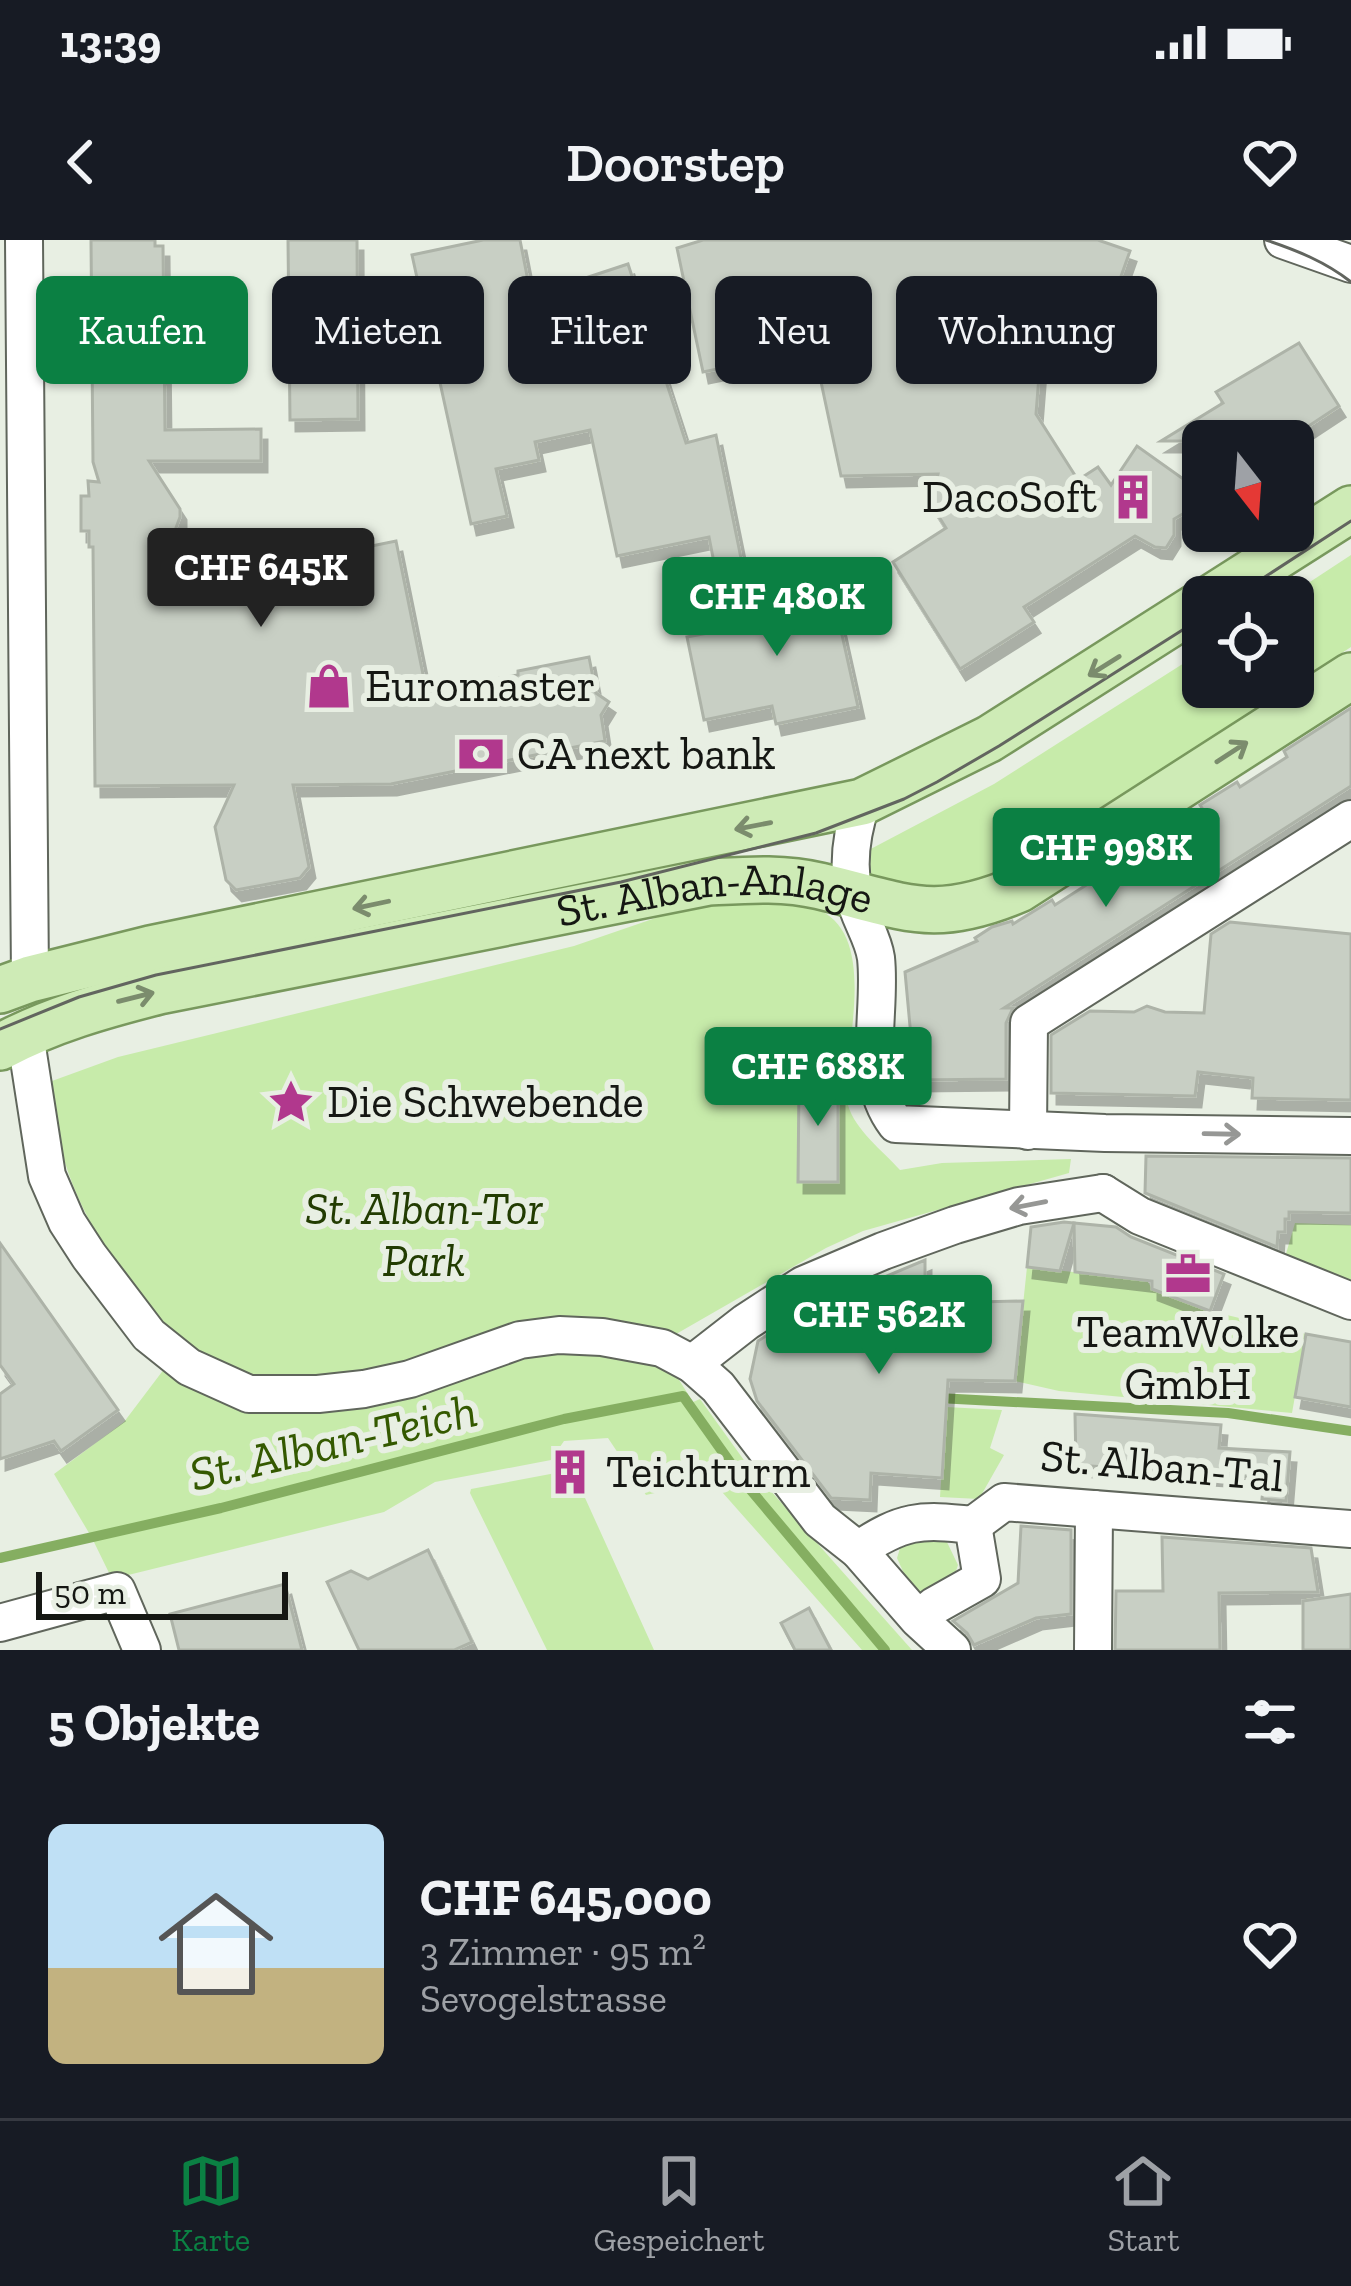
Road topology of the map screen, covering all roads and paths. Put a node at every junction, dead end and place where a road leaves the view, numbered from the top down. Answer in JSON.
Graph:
{"nodes":[{"id":1,"x":24,"y":240,"type":"edge"},
{"id":2,"x":1283,"y":240,"type":"edge"},
{"id":3,"x":1351,"y":264,"type":"edge"},
{"id":4,"x":1351,"y":509,"type":"edge"},
{"id":5,"x":1246,"y":576,"type":"edge"},
{"id":6,"x":1182,"y":616,"type":"edge"},
{"id":7,"x":1351,"y":676,"type":"edge"},
{"id":8,"x":862,"y":802,"type":"junction"},
{"id":9,"x":1351,"y":820,"type":"edge"},
{"id":10,"x":854,"y":896,"type":"junction"},
{"id":11,"x":898,"y":907,"type":"junction"},
{"id":12,"x":876,"y":970,"type":"junction"},
{"id":13,"x":15,"y":984,"type":"edge"},
{"id":14,"x":8,"y":1035,"type":"edge"},
{"id":15,"x":1028,"y":1131,"type":"junction"},
{"id":16,"x":1105,"y":1133,"type":"junction"},
{"id":17,"x":1351,"y":1136,"type":"edge"},
{"id":18,"x":1103,"y":1193,"type":"junction"},
{"id":19,"x":1351,"y":1301,"type":"edge"},
{"id":20,"x":717,"y":1389,"type":"junction"},
{"id":21,"x":1094,"y":1509,"type":"junction"},
{"id":22,"x":973,"y":1525,"type":"junction"},
{"id":23,"x":1351,"y":1529,"type":"edge"},
{"id":24,"x":858,"y":1550,"type":"junction"},
{"id":25,"x":918,"y":1618,"type":"junction"},
{"id":26,"x":0,"y":1623,"type":"edge"},
{"id":27,"x":142,"y":1650,"type":"edge"},
{"id":28,"x":952,"y":1650,"type":"edge"},
{"id":29,"x":1094,"y":1650,"type":"edge"}],
"edges":[{"from":1,"to":13,"type":"street"},
{"from":2,"to":3,"type":"street"},
{"from":4,"to":5,"type":"main road"},
{"from":6,"to":8,"type":"main road","name":"St. Alban-Anlage","one_way":true},
{"from":11,"to":7,"type":"main road","name":"St. Alban-Anlage","one_way":true},
{"from":8,"to":10,"type":"street"},
{"from":8,"to":13,"type":"main road","name":"St. Alban-Anlage","one_way":true},
{"from":9,"to":15,"type":"street"},
{"from":10,"to":11,"type":"main road","name":"St. Alban-Anlage"},
{"from":10,"to":12,"type":"street"},
{"from":14,"to":10,"type":"main road","name":"St. Alban-Anlage","one_way":true},
{"from":11,"to":12,"type":"street"},
{"from":12,"to":15,"type":"street"},
{"from":13,"to":14,"type":"main road"},
{"from":14,"to":20,"type":"street"},
{"from":15,"to":16,"type":"street"},
{"from":16,"to":17,"type":"street","one_way":true},
{"from":16,"to":18,"type":"street"},
{"from":18,"to":19,"type":"street"},
{"from":18,"to":20,"type":"street","one_way":true},
{"from":20,"to":24,"type":"street"},
{"from":21,"to":22,"type":"street","name":"St. Alban-Tal"},
{"from":21,"to":23,"type":"street","name":"St. Alban-Tal"},
{"from":21,"to":29,"type":"street"},
{"from":22,"to":24,"type":"street","name":"St. Alban-Tal"},
{"from":22,"to":25,"type":"street"},
{"from":24,"to":25,"type":"street"},
{"from":25,"to":28,"type":"street"},
{"from":26,"to":27,"type":"street"}]}
